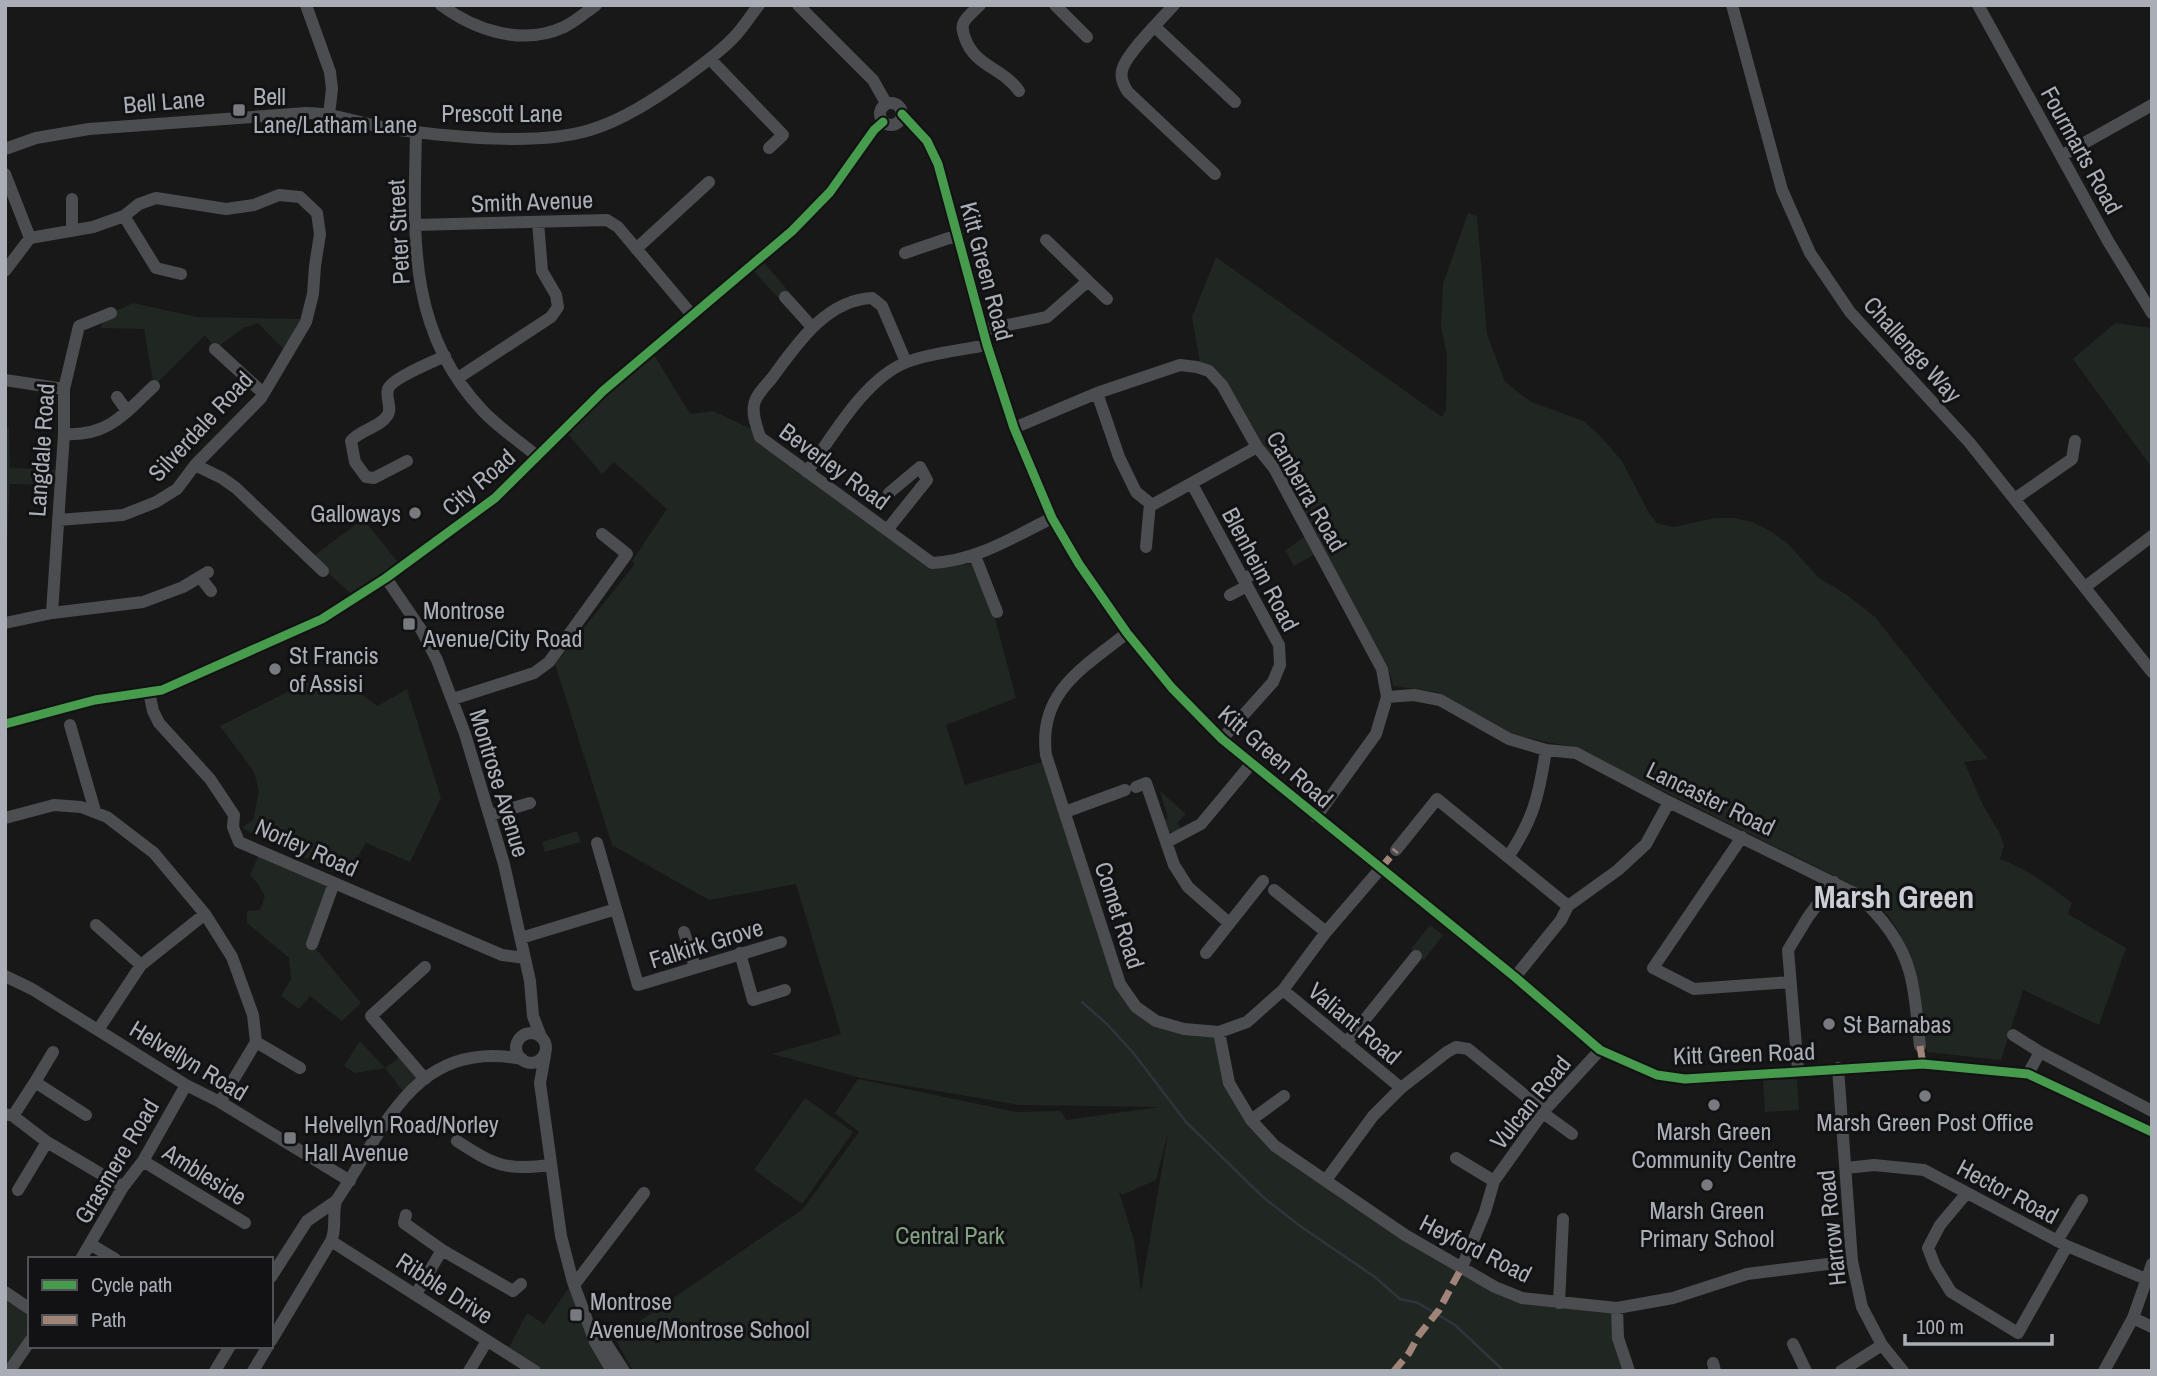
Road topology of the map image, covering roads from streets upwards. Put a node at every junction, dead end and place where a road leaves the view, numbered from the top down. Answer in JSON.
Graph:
{"nodes":[{"id":1,"x":306,"y":5,"type":"edge"},
{"id":2,"x":441,"y":5,"type":"edge"},
{"id":3,"x":596,"y":5,"type":"edge"},
{"id":4,"x":759,"y":5,"type":"edge"},
{"id":5,"x":798,"y":5,"type":"edge"},
{"id":6,"x":979,"y":5,"type":"edge"},
{"id":7,"x":1055,"y":5,"type":"edge"},
{"id":8,"x":1174,"y":5,"type":"edge"},
{"id":9,"x":1732,"y":5,"type":"edge"},
{"id":10,"x":1978,"y":5,"type":"edge"},
{"id":11,"x":1155,"y":27,"type":"junction"},
{"id":12,"x":1087,"y":37,"type":"dead end"},
{"id":13,"x":710,"y":59,"type":"junction"},
{"id":14,"x":1019,"y":91,"type":"dead end"},
{"id":15,"x":1235,"y":102,"type":"dead end"},
{"id":16,"x":886,"y":103,"type":"junction"},
{"id":17,"x":2152,"y":105,"type":"edge"},
{"id":18,"x":329,"y":114,"type":"junction"},
{"id":19,"x":902,"y":114,"type":"junction"},
{"id":20,"x":883,"y":122,"type":"junction"},
{"id":21,"x":416,"y":132,"type":"junction"},
{"id":22,"x":769,"y":148,"type":"dead end"},
{"id":23,"x":5,"y":149,"type":"edge"},
{"id":24,"x":2061,"y":156,"type":"junction"},
{"id":25,"x":5,"y":174,"type":"edge"},
{"id":26,"x":1215,"y":174,"type":"dead end"},
{"id":27,"x":709,"y":182,"type":"dead end"},
{"id":28,"x":72,"y":199,"type":"dead end"},
{"id":29,"x":124,"y":216,"type":"junction"},
{"id":30,"x":538,"y":222,"type":"junction"},
{"id":31,"x":414,"y":225,"type":"junction"},
{"id":32,"x":72,"y":231,"type":"junction"},
{"id":33,"x":958,"y":235,"type":"junction"},
{"id":34,"x":30,"y":238,"type":"junction"},
{"id":35,"x":1046,"y":240,"type":"dead end"},
{"id":36,"x":636,"y":249,"type":"junction"},
{"id":37,"x":905,"y":253,"type":"dead end"},
{"id":38,"x":5,"y":271,"type":"edge"},
{"id":39,"x":181,"y":274,"type":"dead end"},
{"id":40,"x":1088,"y":281,"type":"junction"},
{"id":41,"x":785,"y":297,"type":"dead end"},
{"id":42,"x":1107,"y":299,"type":"dead end"},
{"id":43,"x":111,"y":313,"type":"dead end"},
{"id":44,"x":2152,"y":313,"type":"edge"},
{"id":45,"x":692,"y":315,"type":"junction"},
{"id":46,"x":812,"y":327,"type":"junction"},
{"id":47,"x":983,"y":330,"type":"junction"},
{"id":48,"x":987,"y":345,"type":"junction"},
{"id":49,"x":215,"y":349,"type":"dead end"},
{"id":50,"x":445,"y":356,"type":"junction"},
{"id":51,"x":906,"y":362,"type":"junction"},
{"id":52,"x":458,"y":378,"type":"junction"},
{"id":53,"x":5,"y":380,"type":"edge"},
{"id":54,"x":154,"y":386,"type":"dead end"},
{"id":55,"x":64,"y":388,"type":"junction"},
{"id":56,"x":263,"y":393,"type":"junction"},
{"id":57,"x":1097,"y":393,"type":"junction"},
{"id":58,"x":117,"y":397,"type":"dead end"},
{"id":59,"x":128,"y":411,"type":"junction"},
{"id":60,"x":1014,"y":428,"type":"junction"},
{"id":61,"x":64,"y":434,"type":"junction"},
{"id":62,"x":2075,"y":441,"type":"dead end"},
{"id":63,"x":1256,"y":447,"type":"junction"},
{"id":64,"x":537,"y":456,"type":"junction"},
{"id":65,"x":408,"y":461,"type":"dead end"},
{"id":66,"x":195,"y":465,"type":"junction"},
{"id":67,"x":807,"y":472,"type":"junction"},
{"id":68,"x":1192,"y":484,"type":"junction"},
{"id":69,"x":889,"y":493,"type":"dead end"},
{"id":70,"x":2016,"y":498,"type":"junction"},
{"id":71,"x":1150,"y":503,"type":"junction"},
{"id":72,"x":1052,"y":518,"type":"junction"},
{"id":73,"x":58,"y":520,"type":"junction"},
{"id":74,"x":887,"y":530,"type":"junction"},
{"id":75,"x":602,"y":534,"type":"dead end"},
{"id":76,"x":2152,"y":536,"type":"edge"},
{"id":77,"x":1146,"y":547,"type":"dead end"},
{"id":78,"x":975,"y":556,"type":"junction"},
{"id":79,"x":1258,"y":572,"type":"dead end"},
{"id":80,"x":305,"y":575,"type":"dead end"},
{"id":81,"x":386,"y":578,"type":"junction"},
{"id":82,"x":1245,"y":582,"type":"junction"},
{"id":83,"x":2085,"y":587,"type":"junction"},
{"id":84,"x":211,"y":591,"type":"dead end"},
{"id":85,"x":1230,"y":595,"type":"dead end"},
{"id":86,"x":997,"y":612,"type":"dead end"},
{"id":87,"x":52,"y":614,"type":"junction"},
{"id":88,"x":5,"y":624,"type":"edge"},
{"id":89,"x":1127,"y":633,"type":"junction"},
{"id":90,"x":2152,"y":673,"type":"edge"},
{"id":91,"x":149,"y":692,"type":"junction"},
{"id":92,"x":1387,"y":697,"type":"junction"},
{"id":93,"x":453,"y":699,"type":"junction"},
{"id":94,"x":5,"y":724,"type":"edge"},
{"id":95,"x":71,"y":725,"type":"dead end"},
{"id":96,"x":1222,"y":739,"type":"junction"},
{"id":97,"x":1546,"y":750,"type":"junction"},
{"id":98,"x":1251,"y":764,"type":"junction"},
{"id":99,"x":530,"y":803,"type":"dead end"},
{"id":100,"x":1669,"y":803,"type":"junction"},
{"id":101,"x":95,"y":811,"type":"junction"},
{"id":102,"x":1065,"y":812,"type":"junction"},
{"id":103,"x":490,"y":815,"type":"junction"},
{"id":104,"x":1316,"y":817,"type":"junction"},
{"id":105,"x":5,"y":818,"type":"edge"},
{"id":106,"x":1742,"y":837,"type":"junction"},
{"id":107,"x":1167,"y":842,"type":"junction"},
{"id":108,"x":597,"y":843,"type":"dead end"},
{"id":109,"x":1396,"y":850,"type":"dead end"},
{"id":110,"x":1508,"y":856,"type":"junction"},
{"id":111,"x":1381,"y":868,"type":"junction"},
{"id":112,"x":1834,"y":882,"type":"junction"},
{"id":113,"x":334,"y":883,"type":"junction"},
{"id":114,"x":1567,"y":906,"type":"junction"},
{"id":115,"x":616,"y":909,"type":"junction"},
{"id":116,"x":205,"y":914,"type":"junction"},
{"id":117,"x":1229,"y":923,"type":"junction"},
{"id":118,"x":96,"y":925,"type":"dead end"},
{"id":119,"x":684,"y":932,"type":"dead end"},
{"id":120,"x":1326,"y":932,"type":"junction"},
{"id":121,"x":521,"y":938,"type":"junction"},
{"id":122,"x":781,"y":942,"type":"dead end"},
{"id":123,"x":312,"y":944,"type":"dead end"},
{"id":124,"x":740,"y":953,"type":"junction"},
{"id":125,"x":1206,"y":953,"type":"dead end"},
{"id":126,"x":1416,"y":956,"type":"dead end"},
{"id":127,"x":525,"y":958,"type":"junction"},
{"id":128,"x":141,"y":965,"type":"junction"},
{"id":129,"x":425,"y":967,"type":"dead end"},
{"id":130,"x":695,"y":967,"type":"junction"},
{"id":131,"x":6,"y":976,"type":"edge"},
{"id":132,"x":1515,"y":977,"type":"junction"},
{"id":133,"x":1789,"y":982,"type":"junction"},
{"id":134,"x":785,"y":989,"type":"dead end"},
{"id":135,"x":1283,"y":990,"type":"junction"},
{"id":136,"x":533,"y":1016,"type":"junction"},
{"id":137,"x":98,"y":1030,"type":"junction"},
{"id":138,"x":1219,"y":1032,"type":"junction"},
{"id":139,"x":2013,"y":1035,"type":"dead end"},
{"id":140,"x":541,"y":1037,"type":"junction"},
{"id":141,"x":521,"y":1038,"type":"junction"},
{"id":142,"x":256,"y":1042,"type":"junction"},
{"id":143,"x":1346,"y":1043,"type":"junction"},
{"id":144,"x":1920,"y":1046,"type":"dead end"},
{"id":145,"x":1600,"y":1050,"type":"junction"},
{"id":146,"x":53,"y":1052,"type":"dead end"},
{"id":147,"x":2040,"y":1052,"type":"junction"},
{"id":148,"x":496,"y":1054,"type":"junction"},
{"id":149,"x":545,"y":1055,"type":"junction"},
{"id":150,"x":523,"y":1060,"type":"junction"},
{"id":151,"x":300,"y":1068,"type":"dead end"},
{"id":152,"x":1838,"y":1068,"type":"junction"},
{"id":153,"x":1798,"y":1070,"type":"junction"},
{"id":154,"x":2028,"y":1074,"type":"junction"},
{"id":155,"x":425,"y":1079,"type":"junction"},
{"id":156,"x":34,"y":1082,"type":"junction"},
{"id":157,"x":540,"y":1083,"type":"junction"},
{"id":158,"x":186,"y":1085,"type":"junction"},
{"id":159,"x":1401,"y":1088,"type":"junction"},
{"id":160,"x":1284,"y":1096,"type":"dead end"},
{"id":161,"x":220,"y":1102,"type":"junction"},
{"id":162,"x":2152,"y":1111,"type":"edge"},
{"id":163,"x":1544,"y":1112,"type":"junction"},
{"id":164,"x":9,"y":1115,"type":"edge"},
{"id":165,"x":86,"y":1115,"type":"dead end"},
{"id":166,"x":1251,"y":1120,"type":"junction"},
{"id":167,"x":2152,"y":1132,"type":"edge"},
{"id":168,"x":1572,"y":1134,"type":"dead end"},
{"id":169,"x":457,"y":1141,"type":"dead end"},
{"id":170,"x":47,"y":1142,"type":"junction"},
{"id":171,"x":1457,"y":1158,"type":"dead end"},
{"id":172,"x":143,"y":1160,"type":"junction"},
{"id":173,"x":550,"y":1166,"type":"junction"},
{"id":174,"x":1846,"y":1168,"type":"junction"},
{"id":175,"x":1326,"y":1180,"type":"junction"},
{"id":176,"x":350,"y":1181,"type":"junction"},
{"id":177,"x":1494,"y":1181,"type":"junction"},
{"id":178,"x":122,"y":1187,"type":"junction"},
{"id":179,"x":18,"y":1190,"type":"dead end"},
{"id":180,"x":644,"y":1193,"type":"dead end"},
{"id":181,"x":1966,"y":1194,"type":"junction"},
{"id":182,"x":2082,"y":1200,"type":"dead end"},
{"id":183,"x":336,"y":1201,"type":"junction"},
{"id":184,"x":319,"y":1213,"type":"junction"},
{"id":185,"x":406,"y":1215,"type":"dead end"},
{"id":186,"x":1563,"y":1219,"type":"dead end"},
{"id":187,"x":333,"y":1222,"type":"junction"},
{"id":188,"x":245,"y":1223,"type":"dead end"},
{"id":189,"x":331,"y":1241,"type":"junction"},
{"id":190,"x":2062,"y":1243,"type":"junction"},
{"id":191,"x":90,"y":1244,"type":"junction"},
{"id":192,"x":442,"y":1250,"type":"junction"},
{"id":193,"x":82,"y":1257,"type":"edge"},
{"id":194,"x":112,"y":1257,"type":"edge"},
{"id":195,"x":1852,"y":1261,"type":"junction"},
{"id":196,"x":2152,"y":1264,"type":"edge"},
{"id":197,"x":1462,"y":1267,"type":"junction"},
{"id":198,"x":273,"y":1274,"type":"edge"},
{"id":199,"x":2146,"y":1279,"type":"junction"},
{"id":200,"x":521,"y":1284,"type":"dead end"},
{"id":201,"x":574,"y":1285,"type":"junction"},
{"id":202,"x":5,"y":1292,"type":"edge"},
{"id":203,"x":416,"y":1294,"type":"junction"},
{"id":204,"x":1559,"y":1303,"type":"junction"},
{"id":205,"x":28,"y":1308,"type":"edge"},
{"id":206,"x":1617,"y":1308,"type":"junction"},
{"id":207,"x":2133,"y":1318,"type":"junction"},
{"id":208,"x":589,"y":1324,"type":"junction"},
{"id":209,"x":2152,"y":1327,"type":"edge"},
{"id":210,"x":273,"y":1338,"type":"edge"},
{"id":211,"x":487,"y":1341,"type":"junction"},
{"id":212,"x":28,"y":1344,"type":"edge"},
{"id":213,"x":1793,"y":1344,"type":"dead end"},
{"id":214,"x":1882,"y":1345,"type":"junction"},
{"id":215,"x":229,"y":1348,"type":"edge"},
{"id":216,"x":267,"y":1348,"type":"edge"},
{"id":217,"x":5,"y":1367,"type":"edge"},
{"id":218,"x":257,"y":1369,"type":"edge"},
{"id":219,"x":11,"y":1371,"type":"edge"},
{"id":220,"x":215,"y":1371,"type":"edge"},
{"id":221,"x":469,"y":1371,"type":"edge"},
{"id":222,"x":535,"y":1371,"type":"edge"},
{"id":223,"x":612,"y":1371,"type":"edge"},
{"id":224,"x":624,"y":1371,"type":"edge"},
{"id":225,"x":1629,"y":1371,"type":"edge"},
{"id":226,"x":1806,"y":1371,"type":"edge"},
{"id":227,"x":1841,"y":1371,"type":"edge"},
{"id":228,"x":1903,"y":1371,"type":"edge"},
{"id":229,"x":2104,"y":1371,"type":"edge"}],
"edges":[{"from":1,"to":18,"type":"street"},
{"from":2,"to":3,"type":"street"},
{"from":4,"to":13,"type":"street","name":"Prescott Lane"},
{"from":5,"to":16,"type":"street"},
{"from":6,"to":14,"type":"street"},
{"from":7,"to":12,"type":"street"},
{"from":8,"to":11,"type":"street"},
{"from":9,"to":70,"type":"street","name":"Challenge Way"},
{"from":10,"to":24,"type":"street","name":"Fourmarts Road"},
{"from":11,"to":15,"type":"street"},
{"from":11,"to":26,"type":"street"},
{"from":13,"to":21,"type":"street","name":"Prescott Lane"},
{"from":13,"to":22,"type":"street"},
{"from":16,"to":19,"type":"street"},
{"from":16,"to":20,"type":"street"},
{"from":17,"to":24,"type":"street"},
{"from":18,"to":21,"type":"street","name":"Prescott Lane"},
{"from":18,"to":23,"type":"street","name":"Bell Lane"},
{"from":19,"to":20,"type":"street"},
{"from":19,"to":33,"type":"street","name":"Kitt Green Road"},
{"from":20,"to":45,"type":"street","name":"City Road"},
{"from":21,"to":31,"type":"street","name":"Peter Street"},
{"from":24,"to":44,"type":"street","name":"Fourmarts Road"},
{"from":25,"to":34,"type":"street"},
{"from":27,"to":36,"type":"street"},
{"from":28,"to":32,"type":"street"},
{"from":29,"to":32,"type":"street","name":"Silverdale Road"},
{"from":29,"to":39,"type":"street"},
{"from":29,"to":56,"type":"street","name":"Silverdale Road"},
{"from":30,"to":31,"type":"street","name":"Smith Avenue"},
{"from":30,"to":36,"type":"street","name":"Smith Avenue"},
{"from":30,"to":52,"type":"street"},
{"from":31,"to":50,"type":"street","name":"Peter Street"},
{"from":32,"to":34,"type":"street","name":"Silverdale Road"},
{"from":33,"to":37,"type":"street"},
{"from":33,"to":47,"type":"street","name":"Kitt Green Road"},
{"from":34,"to":38,"type":"street"},
{"from":35,"to":40,"type":"street"},
{"from":36,"to":45,"type":"street","name":"Smith Avenue"},
{"from":40,"to":42,"type":"street"},
{"from":40,"to":47,"type":"street"},
{"from":41,"to":46,"type":"street"},
{"from":43,"to":55,"type":"street","name":"Langdale Road"},
{"from":45,"to":64,"type":"street","name":"City Road"},
{"from":46,"to":51,"type":"street","name":"Beverley Road"},
{"from":46,"to":67,"type":"street","name":"Beverley Road"},
{"from":47,"to":48,"type":"street","name":"Kitt Green Road"},
{"from":48,"to":51,"type":"street"},
{"from":48,"to":60,"type":"street","name":"Kitt Green Road"},
{"from":49,"to":56,"type":"street"},
{"from":50,"to":52,"type":"street","name":"Peter Street"},
{"from":50,"to":65,"type":"street"},
{"from":51,"to":67,"type":"street"},
{"from":52,"to":64,"type":"street","name":"Peter Street"},
{"from":53,"to":55,"type":"street"},
{"from":54,"to":59,"type":"street"},
{"from":55,"to":61,"type":"street","name":"Langdale Road"},
{"from":56,"to":66,"type":"street","name":"Silverdale Road"},
{"from":57,"to":60,"type":"street","name":"Canberra Road"},
{"from":57,"to":63,"type":"street","name":"Canberra Road"},
{"from":57,"to":71,"type":"street"},
{"from":58,"to":59,"type":"street"},
{"from":59,"to":61,"type":"street"},
{"from":60,"to":72,"type":"street","name":"Kitt Green Road"},
{"from":61,"to":73,"type":"street","name":"Langdale Road"},
{"from":62,"to":70,"type":"street"},
{"from":63,"to":68,"type":"street"},
{"from":63,"to":92,"type":"street","name":"Canberra Road"},
{"from":64,"to":81,"type":"street","name":"City Road"},
{"from":66,"to":73,"type":"street","name":"Silverdale Road"},
{"from":66,"to":80,"type":"street"},
{"from":67,"to":74,"type":"street","name":"Beverley Road"},
{"from":68,"to":71,"type":"street"},
{"from":68,"to":82,"type":"street","name":"Blenheim Road"},
{"from":69,"to":74,"type":"street"},
{"from":70,"to":83,"type":"street","name":"Challenge Way"},
{"from":71,"to":77,"type":"street"},
{"from":72,"to":78,"type":"street","name":"Beverley Road"},
{"from":72,"to":89,"type":"street","name":"Kitt Green Road"},
{"from":73,"to":87,"type":"street","name":"Langdale Road"},
{"from":74,"to":78,"type":"street","name":"Beverley Road"},
{"from":75,"to":93,"type":"street"},
{"from":76,"to":83,"type":"street"},
{"from":78,"to":86,"type":"street"},
{"from":79,"to":82,"type":"street"},
{"from":81,"to":91,"type":"street","name":"City Road"},
{"from":81,"to":93,"type":"street","name":"Montrose Avenue"},
{"from":82,"to":85,"type":"street"},
{"from":82,"to":96,"type":"street","name":"Blenheim Road"},
{"from":83,"to":90,"type":"street","name":"Challenge Way"},
{"from":84,"to":87,"type":"street"},
{"from":87,"to":88,"type":"street"},
{"from":89,"to":96,"type":"street","name":"Kitt Green Road"},
{"from":89,"to":102,"type":"street","name":"Comet Road"},
{"from":91,"to":94,"type":"street","name":"City Road"},
{"from":91,"to":113,"type":"street","name":"Norley Road"},
{"from":92,"to":97,"type":"street","name":"Lancaster Road"},
{"from":92,"to":104,"type":"street","name":"Canberra Road"},
{"from":93,"to":103,"type":"street","name":"Montrose Avenue"},
{"from":95,"to":101,"type":"street"},
{"from":96,"to":98,"type":"street","name":"Kitt Green Road"},
{"from":97,"to":100,"type":"street","name":"Lancaster Road"},
{"from":97,"to":110,"type":"street"},
{"from":98,"to":104,"type":"street","name":"Kitt Green Road"},
{"from":98,"to":107,"type":"street"},
{"from":99,"to":103,"type":"street"},
{"from":100,"to":106,"type":"street","name":"Lancaster Road"},
{"from":100,"to":114,"type":"street"},
{"from":101,"to":105,"type":"street"},
{"from":101,"to":116,"type":"street"},
{"from":102,"to":107,"type":"street"},
{"from":102,"to":138,"type":"street","name":"Comet Road"},
{"from":103,"to":121,"type":"street","name":"Montrose Avenue"},
{"from":104,"to":111,"type":"street","name":"Kitt Green Road"},
{"from":106,"to":112,"type":"street","name":"Lancaster Road"},
{"from":106,"to":133,"type":"street"},
{"from":107,"to":117,"type":"street"},
{"from":108,"to":115,"type":"street","name":"Falkirk Grove"},
{"from":109,"to":110,"type":"street"},
{"from":110,"to":114,"type":"street"},
{"from":111,"to":120,"type":"street","name":"Comet Road"},
{"from":111,"to":132,"type":"street","name":"Kitt Green Road"},
{"from":112,"to":133,"type":"street"},
{"from":112,"to":144,"type":"street","name":"Lancaster Road"},
{"from":113,"to":123,"type":"street"},
{"from":113,"to":127,"type":"street","name":"Norley Road"},
{"from":114,"to":132,"type":"street"},
{"from":115,"to":121,"type":"street"},
{"from":115,"to":130,"type":"street","name":"Falkirk Grove"},
{"from":116,"to":128,"type":"street"},
{"from":116,"to":142,"type":"street"},
{"from":117,"to":120,"type":"street"},
{"from":117,"to":125,"type":"street"},
{"from":118,"to":128,"type":"street"},
{"from":119,"to":130,"type":"street"},
{"from":120,"to":135,"type":"street","name":"Comet Road"},
{"from":121,"to":127,"type":"street","name":"Montrose Avenue"},
{"from":122,"to":124,"type":"street","name":"Falkirk Grove"},
{"from":124,"to":130,"type":"street","name":"Falkirk Grove"},
{"from":124,"to":134,"type":"street"},
{"from":126,"to":143,"type":"street"},
{"from":127,"to":136,"type":"street","name":"Montrose Avenue"},
{"from":128,"to":137,"type":"street"},
{"from":129,"to":155,"type":"street"},
{"from":131,"to":137,"type":"street","name":"Helvellyn Road"},
{"from":132,"to":145,"type":"street","name":"Kitt Green Road"},
{"from":133,"to":153,"type":"street"},
{"from":135,"to":138,"type":"street","name":"Comet Road"},
{"from":135,"to":143,"type":"street","name":"Valiant Road"},
{"from":136,"to":140,"type":"street","name":"Montrose Avenue"},
{"from":136,"to":141,"type":"street"},
{"from":137,"to":158,"type":"street","name":"Helvellyn Road"},
{"from":138,"to":166,"type":"street","name":"Heyford Road"},
{"from":139,"to":147,"type":"street"},
{"from":140,"to":141,"type":"street"},
{"from":140,"to":149,"type":"street"},
{"from":141,"to":148,"type":"street"},
{"from":141,"to":150,"type":"street"},
{"from":142,"to":151,"type":"street"},
{"from":142,"to":161,"type":"street"},
{"from":143,"to":159,"type":"street","name":"Valiant Road"},
{"from":145,"to":153,"type":"street","name":"Kitt Green Road"},
{"from":145,"to":163,"type":"street","name":"Vulcan Road"},
{"from":146,"to":156,"type":"street"},
{"from":147,"to":154,"type":"street"},
{"from":147,"to":162,"type":"street"},
{"from":148,"to":150,"type":"street"},
{"from":148,"to":155,"type":"street"},
{"from":149,"to":150,"type":"street"},
{"from":149,"to":157,"type":"street"},
{"from":150,"to":157,"type":"street"},
{"from":152,"to":153,"type":"street","name":"Kitt Green Road"},
{"from":152,"to":154,"type":"street","name":"Kitt Green Road"},
{"from":152,"to":174,"type":"street","name":"Harrow Road"},
{"from":154,"to":167,"type":"street"},
{"from":155,"to":176,"type":"street"},
{"from":156,"to":164,"type":"street"},
{"from":156,"to":165,"type":"street"},
{"from":157,"to":173,"type":"street"},
{"from":158,"to":161,"type":"street","name":"Helvellyn Road"},
{"from":158,"to":172,"type":"street","name":"Grasmere Road"},
{"from":159,"to":163,"type":"street"},
{"from":159,"to":175,"type":"street"},
{"from":160,"to":166,"type":"street"},
{"from":161,"to":176,"type":"street","name":"Helvellyn Road"},
{"from":163,"to":168,"type":"street"},
{"from":163,"to":177,"type":"street","name":"Vulcan Road"},
{"from":164,"to":170,"type":"street"},
{"from":166,"to":175,"type":"street","name":"Heyford Road"},
{"from":169,"to":173,"type":"street"},
{"from":170,"to":178,"type":"street"},
{"from":170,"to":179,"type":"street"},
{"from":171,"to":177,"type":"street","name":"Vulcan Road"},
{"from":172,"to":178,"type":"street","name":"Grasmere Road"},
{"from":172,"to":188,"type":"street","name":"Ambleside"},
{"from":173,"to":201,"type":"street"},
{"from":174,"to":181,"type":"street","name":"Hector Road"},
{"from":174,"to":195,"type":"street","name":"Harrow Road"},
{"from":175,"to":197,"type":"street","name":"Heyford Road"},
{"from":176,"to":183,"type":"street"},
{"from":177,"to":197,"type":"street","name":"Vulcan Road"},
{"from":178,"to":191,"type":"street","name":"Grasmere Road"},
{"from":180,"to":201,"type":"street"},
{"from":181,"to":190,"type":"street","name":"Hector Road"},
{"from":181,"to":190,"type":"street"},
{"from":182,"to":190,"type":"street"},
{"from":183,"to":184,"type":"street"},
{"from":183,"to":187,"type":"street"},
{"from":184,"to":187,"type":"street"},
{"from":184,"to":198,"type":"street"},
{"from":185,"to":192,"type":"street"},
{"from":186,"to":204,"type":"street"},
{"from":187,"to":189,"type":"street"},
{"from":189,"to":203,"type":"street","name":"Ribble Drive"},
{"from":189,"to":210,"type":"street"},
{"from":190,"to":199,"type":"street","name":"Hector Road"},
{"from":191,"to":193,"type":"street","name":"Grasmere Road"},
{"from":191,"to":194,"type":"street"},
{"from":192,"to":200,"type":"street"},
{"from":192,"to":203,"type":"street"},
{"from":195,"to":206,"type":"street","name":"Heyford Road"},
{"from":195,"to":214,"type":"street","name":"Harrow Road"},
{"from":196,"to":199,"type":"street"},
{"from":197,"to":204,"type":"street","name":"Heyford Road"},
{"from":199,"to":207,"type":"street"},
{"from":201,"to":208,"type":"street"},
{"from":202,"to":205,"type":"street"},
{"from":203,"to":211,"type":"street","name":"Ribble Drive"},
{"from":204,"to":206,"type":"street","name":"Heyford Road"},
{"from":206,"to":225,"type":"street"},
{"from":207,"to":209,"type":"street"},
{"from":207,"to":229,"type":"street"},
{"from":208,"to":223,"type":"street"},
{"from":208,"to":224,"type":"street"},
{"from":211,"to":221,"type":"street"},
{"from":211,"to":222,"type":"street","name":"Ribble Drive"},
{"from":212,"to":219,"type":"street"},
{"from":213,"to":226,"type":"street"},
{"from":214,"to":227,"type":"street"},
{"from":214,"to":228,"type":"street","name":"Harrow Road"},
{"from":215,"to":220,"type":"street"},
{"from":216,"to":218,"type":"street"},
{"from":217,"to":219,"type":"street"}]}
